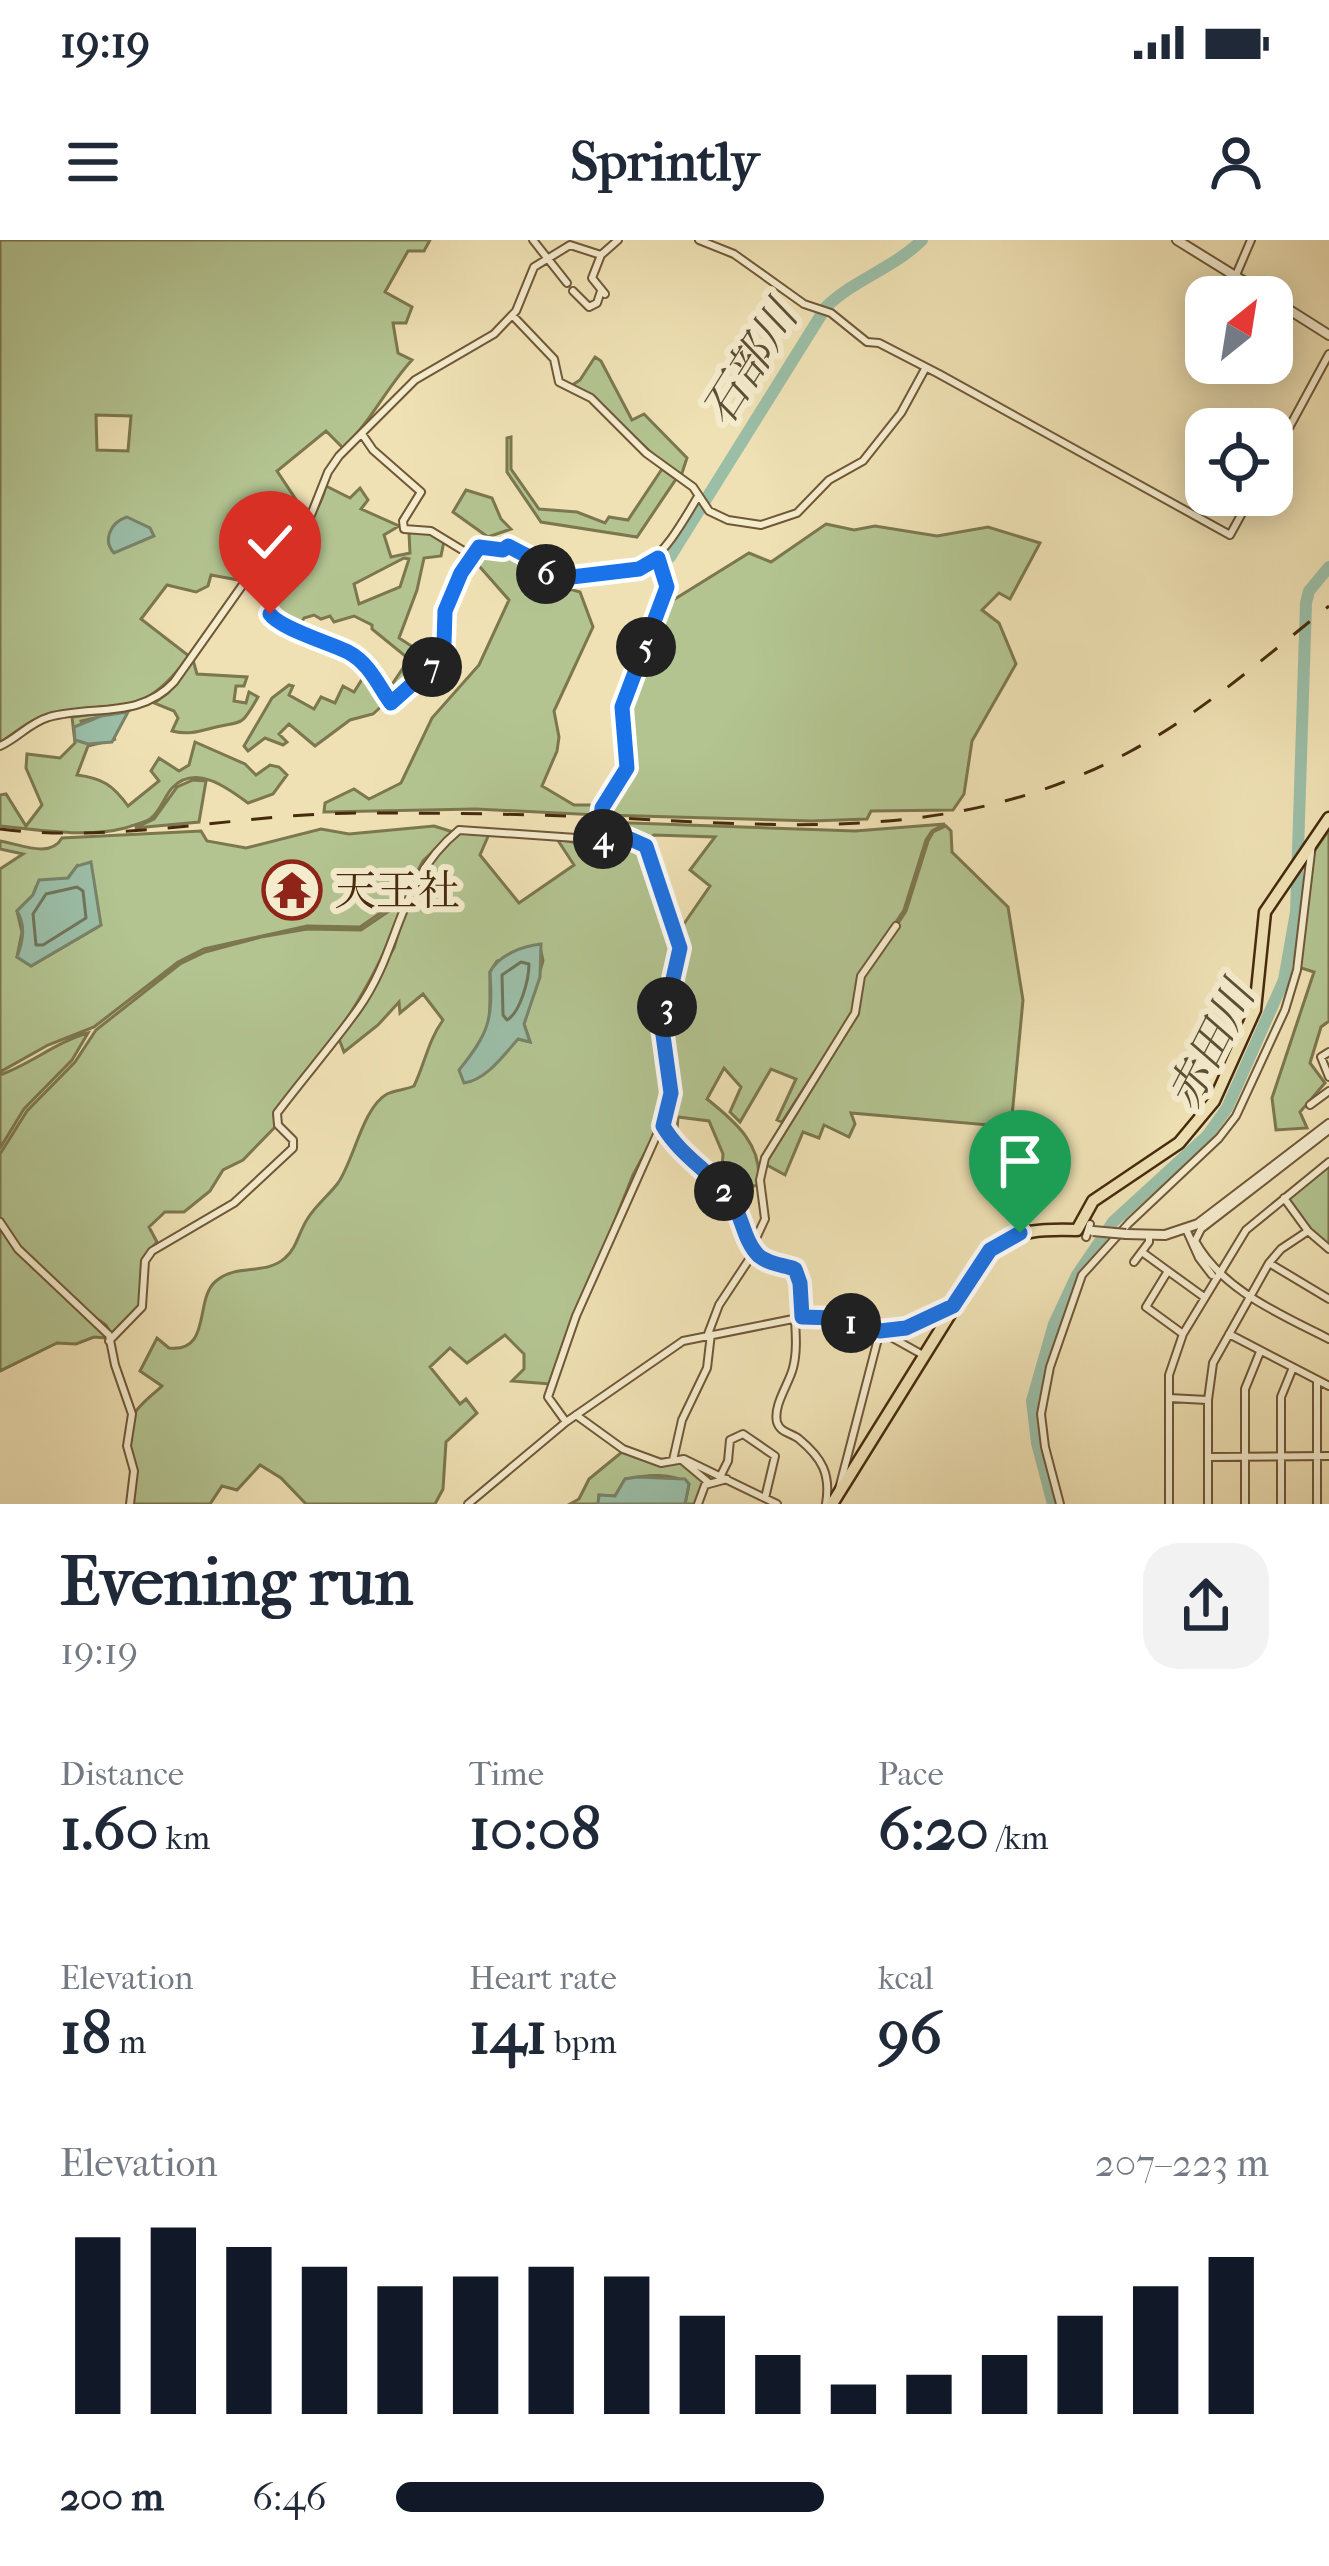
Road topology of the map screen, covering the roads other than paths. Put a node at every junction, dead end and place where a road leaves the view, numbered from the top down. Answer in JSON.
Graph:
{"nodes":[{"id":1,"x":533,"y":240,"type":"edge"},
{"id":2,"x":618,"y":240,"type":"edge"},
{"id":3,"x":699,"y":240,"type":"edge"},
{"id":4,"x":1177,"y":240,"type":"edge"},
{"id":5,"x":1251,"y":240,"type":"edge"},
{"id":6,"x":601,"y":255,"type":"junction"},
{"id":7,"x":549,"y":256,"type":"junction"},
{"id":8,"x":1236,"y":276,"type":"joint"},
{"id":9,"x":1293,"y":312,"type":"edge"},
{"id":10,"x":513,"y":316,"type":"junction"},
{"id":11,"x":1329,"y":335,"type":"edge"},
{"id":12,"x":1329,"y":354,"type":"edge"},
{"id":13,"x":925,"y":369,"type":"junction"},
{"id":14,"x":1293,"y":420,"type":"edge"},
{"id":15,"x":362,"y":434,"type":"junction"},
{"id":16,"x":701,"y":501,"type":"junction"},
{"id":17,"x":1185,"y":511,"type":"edge"},
{"id":18,"x":1195,"y":516,"type":"edge"},
{"id":19,"x":1240,"y":516,"type":"edge"},
{"id":20,"x":472,"y":556,"type":"junction"},
{"id":21,"x":658,"y":558,"type":"junction"},
{"id":22,"x":254,"y":571,"type":"junction"},
{"id":23,"x":0,"y":746,"type":"edge"},
{"id":24,"x":1329,"y":818,"type":"edge"},
{"id":25,"x":598,"y":840,"type":"junction"},
{"id":26,"x":1311,"y":846,"type":"junction"},
{"id":27,"x":896,"y":926,"type":"dead end"},
{"id":28,"x":1329,"y":1052,"type":"edge"},
{"id":29,"x":1329,"y":1077,"type":"edge"},
{"id":30,"x":1329,"y":1091,"type":"edge"},
{"id":31,"x":1310,"y":1105,"type":"dead end"},
{"id":32,"x":663,"y":1126,"type":"junction"},
{"id":33,"x":1329,"y":1127,"type":"edge"},
{"id":34,"x":1329,"y":1162,"type":"edge"},
{"id":35,"x":1283,"y":1198,"type":"junction"},
{"id":36,"x":0,"y":1222,"type":"edge"},
{"id":37,"x":1186,"y":1229,"type":"junction"},
{"id":38,"x":1087,"y":1231,"type":"junction"},
{"id":39,"x":1308,"y":1231,"type":"junction"},
{"id":40,"x":1149,"y":1235,"type":"junction"},
{"id":41,"x":753,"y":1249,"type":"junction"},
{"id":42,"x":1329,"y":1249,"type":"edge"},
{"id":43,"x":1142,"y":1252,"type":"junction"},
{"id":44,"x":1134,"y":1262,"type":"dead end"},
{"id":45,"x":1269,"y":1263,"type":"junction"},
{"id":46,"x":1168,"y":1271,"type":"junction"},
{"id":47,"x":1216,"y":1276,"type":"junction"},
{"id":48,"x":1204,"y":1298,"type":"junction"},
{"id":49,"x":1250,"y":1298,"type":"junction"},
{"id":50,"x":1329,"y":1299,"type":"edge"},
{"id":51,"x":953,"y":1306,"type":"junction"},
{"id":52,"x":799,"y":1319,"type":"junction"},
{"id":53,"x":880,"y":1331,"type":"junction"},
{"id":54,"x":710,"y":1334,"type":"junction"},
{"id":55,"x":1183,"y":1334,"type":"junction"},
{"id":56,"x":1229,"y":1334,"type":"junction"},
{"id":57,"x":109,"y":1341,"type":"junction"},
{"id":58,"x":1329,"y":1341,"type":"edge"},
{"id":59,"x":1260,"y":1352,"type":"junction"},
{"id":60,"x":923,"y":1354,"type":"junction"},
{"id":61,"x":1292,"y":1370,"type":"junction"},
{"id":62,"x":1317,"y":1383,"type":"junction"},
{"id":63,"x":1329,"y":1386,"type":"edge"},
{"id":64,"x":1169,"y":1398,"type":"junction"},
{"id":65,"x":1208,"y":1400,"type":"junction"},
{"id":66,"x":576,"y":1415,"type":"junction"},
{"id":67,"x":566,"y":1422,"type":"junction"},
{"id":68,"x":1281,"y":1456,"type":"junction"},
{"id":69,"x":1318,"y":1456,"type":"junction"},
{"id":70,"x":1329,"y":1456,"type":"edge"},
{"id":71,"x":1209,"y":1457,"type":"junction"},
{"id":72,"x":1245,"y":1457,"type":"junction"},
{"id":73,"x":676,"y":1459,"type":"junction"},
{"id":74,"x":724,"y":1478,"type":"junction"},
{"id":75,"x":708,"y":1482,"type":"junction"},
{"id":76,"x":839,"y":1492,"type":"junction"},
{"id":77,"x":765,"y":1498,"type":"junction"},
{"id":78,"x":130,"y":1504,"type":"edge"},
{"id":79,"x":468,"y":1504,"type":"edge"},
{"id":80,"x":698,"y":1504,"type":"edge"},
{"id":81,"x":777,"y":1504,"type":"edge"},
{"id":82,"x":829,"y":1504,"type":"edge"},
{"id":83,"x":1060,"y":1504,"type":"edge"},
{"id":84,"x":1168,"y":1504,"type":"edge"},
{"id":85,"x":1208,"y":1504,"type":"edge"},
{"id":86,"x":1245,"y":1504,"type":"edge"},
{"id":87,"x":1281,"y":1504,"type":"edge"},
{"id":88,"x":1317,"y":1504,"type":"edge"}],
"edges":[{"from":1,"to":7,"type":"street"},
{"from":2,"to":6,"type":"street"},
{"from":3,"to":13,"type":"street"},
{"from":4,"to":8,"type":"street"},
{"from":5,"to":8,"type":"street"},
{"from":6,"to":7,"type":"street"},
{"from":6,"to":7,"type":"street"},
{"from":7,"to":10,"type":"street"},
{"from":9,"to":11,"type":"street"},
{"from":10,"to":15,"type":"street"},
{"from":10,"to":16,"type":"street"},
{"from":12,"to":14,"type":"street"},
{"from":13,"to":16,"type":"street"},
{"from":13,"to":17,"type":"street"},
{"from":15,"to":20,"type":"street"},
{"from":15,"to":22,"type":"street"},
{"from":16,"to":21,"type":"street"},
{"from":18,"to":19,"type":"street"},
{"from":20,"to":21,"type":"street"},
{"from":20,"to":22,"type":"street"},
{"from":21,"to":25,"type":"street"},
{"from":22,"to":23,"type":"street"},
{"from":24,"to":26,"type":"main road"},
{"from":25,"to":32,"type":"street"},
{"from":25,"to":57,"type":"street"},
{"from":26,"to":38,"type":"main road"},
{"from":26,"to":83,"type":"street"},
{"from":27,"to":41,"type":"street"},
{"from":28,"to":29,"type":"street"},
{"from":30,"to":31,"type":"street"},
{"from":32,"to":41,"type":"street"},
{"from":32,"to":67,"type":"street"},
{"from":33,"to":37,"type":"street"},
{"from":33,"to":47,"type":"street"},
{"from":34,"to":35,"type":"street"},
{"from":35,"to":39,"type":"street"},
{"from":35,"to":47,"type":"street"},
{"from":36,"to":57,"type":"street"},
{"from":37,"to":40,"type":"street"},
{"from":37,"to":47,"type":"street"},
{"from":38,"to":40,"type":"street","bridge":true},
{"from":38,"to":51,"type":"main road"},
{"from":39,"to":42,"type":"street"},
{"from":39,"to":45,"type":"street"},
{"from":40,"to":43,"type":"street"},
{"from":41,"to":52,"type":"street"},
{"from":41,"to":54,"type":"street"},
{"from":43,"to":44,"type":"street"},
{"from":43,"to":46,"type":"street"},
{"from":45,"to":49,"type":"street"},
{"from":45,"to":50,"type":"street"},
{"from":46,"to":48,"type":"street"},
{"from":46,"to":55,"type":"street"},
{"from":47,"to":48,"type":"street"},
{"from":47,"to":49,"type":"street"},
{"from":48,"to":55,"type":"street"},
{"from":49,"to":56,"type":"street"},
{"from":49,"to":58,"type":"street"},
{"from":51,"to":53,"type":"street"},
{"from":51,"to":60,"type":"main road"},
{"from":52,"to":53,"type":"street"},
{"from":52,"to":54,"type":"street"},
{"from":52,"to":82,"type":"street"},
{"from":53,"to":60,"type":"street"},
{"from":53,"to":76,"type":"street"},
{"from":54,"to":66,"type":"street"},
{"from":54,"to":73,"type":"street"},
{"from":55,"to":64,"type":"street"},
{"from":56,"to":59,"type":"street"},
{"from":56,"to":65,"type":"street"},
{"from":57,"to":78,"type":"street"},
{"from":59,"to":61,"type":"street"},
{"from":59,"to":72,"type":"street"},
{"from":60,"to":76,"type":"main road"},
{"from":61,"to":62,"type":"street"},
{"from":61,"to":68,"type":"street"},
{"from":62,"to":63,"type":"street"},
{"from":62,"to":69,"type":"street"},
{"from":64,"to":65,"type":"street"},
{"from":64,"to":84,"type":"street"},
{"from":65,"to":71,"type":"street"},
{"from":66,"to":67,"type":"street"},
{"from":66,"to":73,"type":"street"},
{"from":67,"to":79,"type":"street"},
{"from":68,"to":69,"type":"street"},
{"from":68,"to":72,"type":"street"},
{"from":68,"to":87,"type":"street"},
{"from":69,"to":70,"type":"street"},
{"from":69,"to":88,"type":"street"},
{"from":71,"to":72,"type":"street"},
{"from":71,"to":85,"type":"street"},
{"from":72,"to":86,"type":"street"},
{"from":73,"to":74,"type":"street"},
{"from":73,"to":75,"type":"street"},
{"from":74,"to":75,"type":"street"},
{"from":74,"to":77,"type":"street"},
{"from":74,"to":77,"type":"street"},
{"from":75,"to":80,"type":"street"},
{"from":76,"to":82,"type":"main road"},
{"from":77,"to":81,"type":"street"}]}
